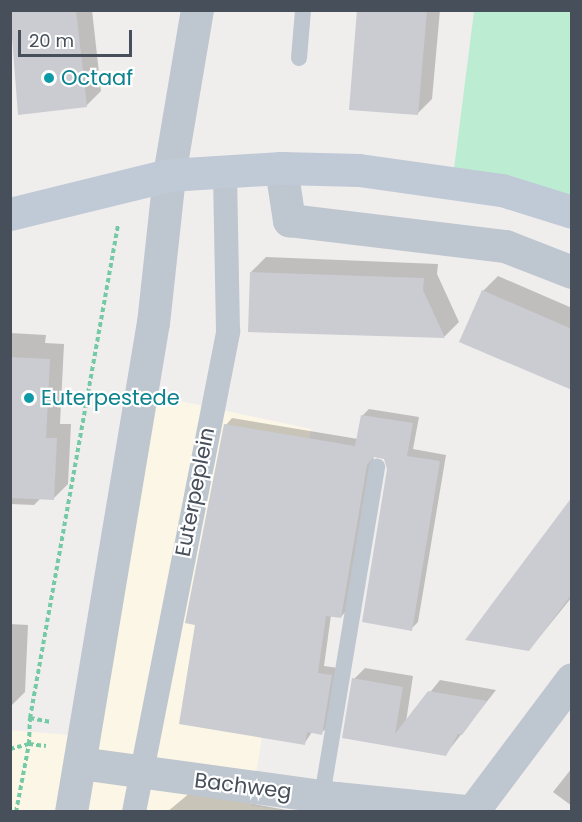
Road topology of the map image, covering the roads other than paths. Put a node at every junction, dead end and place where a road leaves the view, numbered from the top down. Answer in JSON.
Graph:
{"nodes":[{"id":1,"x":196,"y":10,"type":"edge"},
{"id":2,"x":303,"y":10,"type":"edge"},
{"id":3,"x":299,"y":58,"type":"dead end"},
{"id":4,"x":281,"y":168,"type":"junction"},
{"id":5,"x":225,"y":171,"type":"junction"},
{"id":6,"x":169,"y":175,"type":"junction"},
{"id":7,"x":572,"y":212,"type":"edge"},
{"id":8,"x":10,"y":214,"type":"edge"},
{"id":9,"x":572,"y":272,"type":"edge"},
{"id":10,"x":377,"y":466,"type":"dead end"},
{"id":11,"x":572,"y":680,"type":"edge"},
{"id":12,"x":80,"y":763,"type":"junction"},
{"id":13,"x":140,"y":772,"type":"junction"},
{"id":14,"x":322,"y":796,"type":"junction"},
{"id":15,"x":476,"y":810,"type":"edge"},
{"id":16,"x":70,"y":812,"type":"edge"},
{"id":17,"x":134,"y":812,"type":"edge"}],
"edges":[{"from":1,"to":6,"type":"street"},
{"from":2,"to":3,"type":"lane"},
{"from":4,"to":5,"type":"main road"},
{"from":4,"to":7,"type":"main road"},
{"from":4,"to":9,"type":"street"},
{"from":5,"to":6,"type":"main road"},
{"from":5,"to":13,"type":"street","name":"Euterpeplein"},
{"from":6,"to":8,"type":"main road"},
{"from":6,"to":12,"type":"street"},
{"from":10,"to":14,"type":"lane"},
{"from":11,"to":15,"type":"street"},
{"from":12,"to":13,"type":"street","name":"Bachweg"},
{"from":12,"to":16,"type":"street"},
{"from":13,"to":14,"type":"street","name":"Bachweg"},
{"from":13,"to":17,"type":"street","name":"Euterpeplein"},
{"from":14,"to":15,"type":"street","name":"Bachweg"}]}
